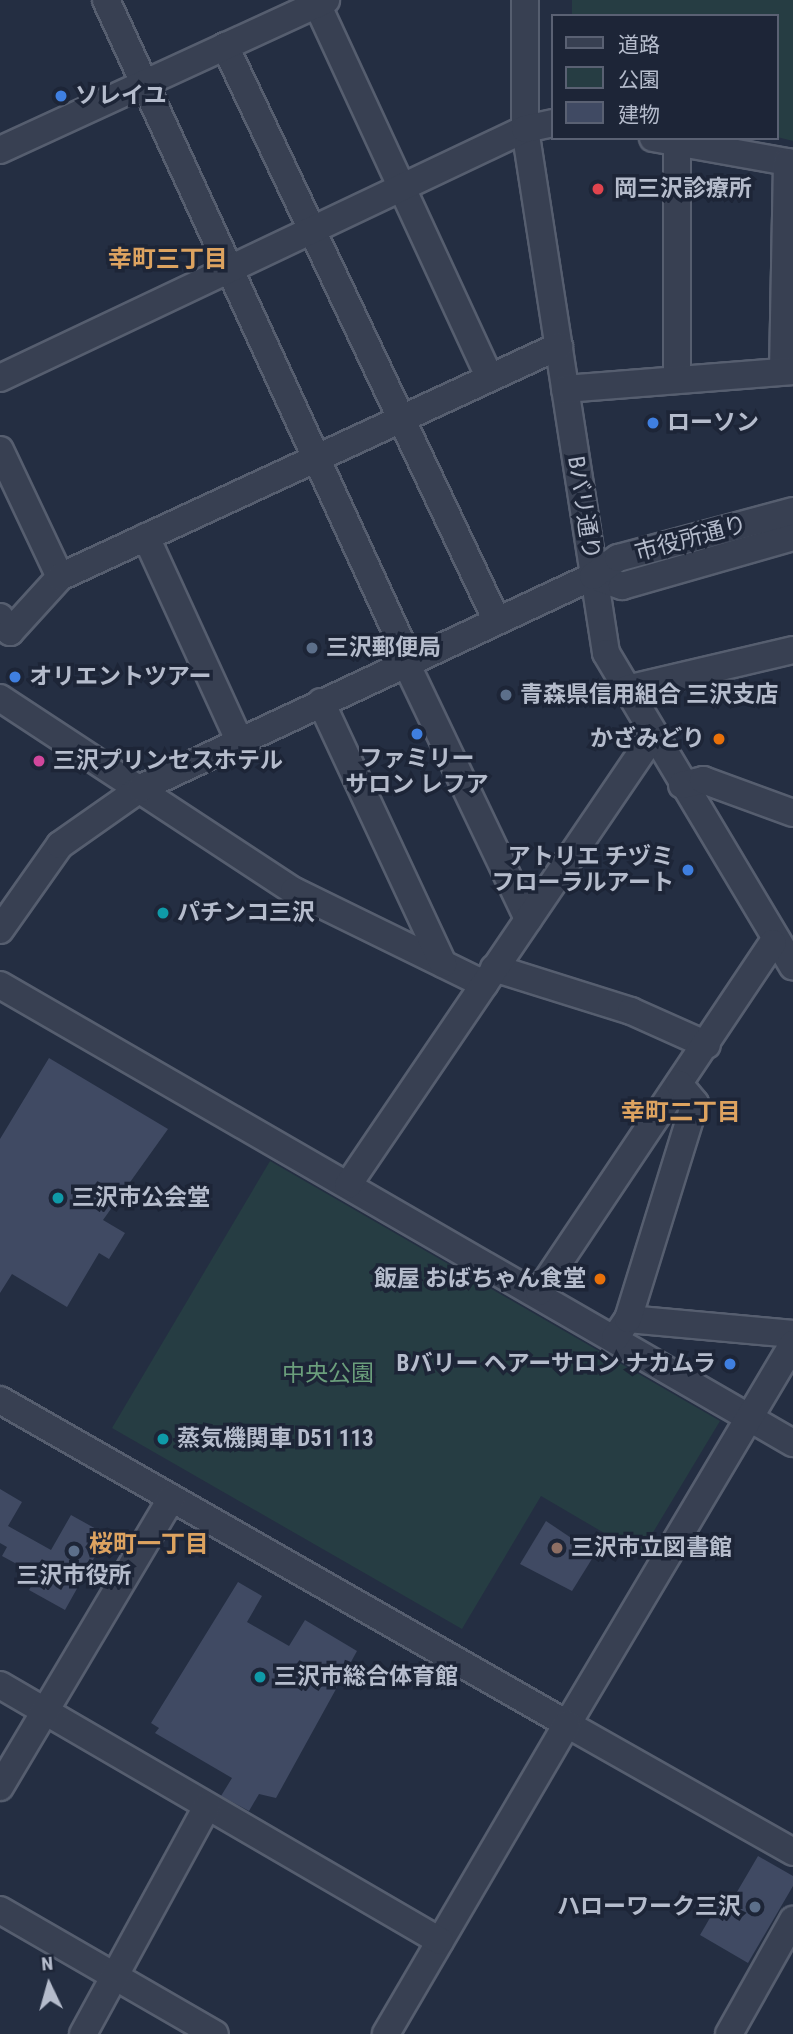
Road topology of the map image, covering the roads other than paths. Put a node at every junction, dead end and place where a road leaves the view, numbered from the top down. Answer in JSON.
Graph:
{"nodes":[{"id":1,"x":106,"y":0,"type":"edge"},
{"id":2,"x":525,"y":0,"type":"edge"},
{"id":3,"x":321,"y":2,"type":"edge"},
{"id":4,"x":225,"y":46,"type":"junction"},
{"id":5,"x":144,"y":82,"type":"junction"},
{"id":6,"x":552,"y":123,"type":"edge"},
{"id":7,"x":525,"y":129,"type":"junction"},
{"id":8,"x":665,"y":141,"type":"edge"},
{"id":9,"x":0,"y":150,"type":"edge"},
{"id":10,"x":790,"y":163,"type":"edge"},
{"id":11,"x":403,"y":188,"type":"junction"},
{"id":12,"x":313,"y":231,"type":"junction"},
{"id":13,"x":230,"y":270,"type":"junction"},
{"id":14,"x":559,"y":346,"type":"junction"},
{"id":15,"x":788,"y":371,"type":"edge"},
{"id":16,"x":489,"y":376,"type":"junction"},
{"id":17,"x":0,"y":378,"type":"edge"},
{"id":18,"x":677,"y":380,"type":"junction"},
{"id":19,"x":565,"y":389,"type":"junction"},
{"id":20,"x":400,"y":418,"type":"junction"},
{"id":21,"x":0,"y":450,"type":"edge"},
{"id":22,"x":315,"y":457,"type":"junction"},
{"id":23,"x":793,"y":511,"type":"edge"},
{"id":24,"x":146,"y":537,"type":"junction"},
{"id":25,"x":793,"y":537,"type":"edge"},
{"id":26,"x":593,"y":576,"type":"junction"},
{"id":27,"x":60,"y":577,"type":"junction"},
{"id":28,"x":496,"y":620,"type":"junction"},
{"id":29,"x":4,"y":631,"type":"edge"},
{"id":30,"x":793,"y":650,"type":"edge"},
{"id":31,"x":407,"y":661,"type":"junction"},
{"id":32,"x":627,"y":689,"type":"junction"},
{"id":33,"x":0,"y":698,"type":"edge"},
{"id":34,"x":321,"y":702,"type":"junction"},
{"id":35,"x":652,"y":737,"type":"junction"},
{"id":36,"x":239,"y":740,"type":"junction"},
{"id":37,"x":682,"y":785,"type":"junction"},
{"id":38,"x":141,"y":788,"type":"junction"},
{"id":39,"x":793,"y":813,"type":"edge"},
{"id":40,"x":528,"y":919,"type":"junction"},
{"id":41,"x":0,"y":930,"type":"edge"},
{"id":42,"x":773,"y":943,"type":"junction"},
{"id":43,"x":443,"y":964,"type":"junction"},
{"id":44,"x":793,"y":967,"type":"edge"},
{"id":45,"x":489,"y":976,"type":"junction"},
{"id":46,"x":0,"y":985,"type":"edge"},
{"id":47,"x":707,"y":1045,"type":"junction"},
{"id":48,"x":678,"y":1084,"type":"junction"},
{"id":49,"x":348,"y":1185,"type":"junction"},
{"id":50,"x":539,"y":1292,"type":"junction"},
{"id":51,"x":622,"y":1328,"type":"junction"},
{"id":52,"x":793,"y":1334,"type":"edge"},
{"id":53,"x":793,"y":1344,"type":"edge"},
{"id":54,"x":0,"y":1400,"type":"edge"},
{"id":55,"x":750,"y":1418,"type":"junction"},
{"id":56,"x":793,"y":1443,"type":"edge"},
{"id":57,"x":171,"y":1499,"type":"junction"},
{"id":58,"x":0,"y":1685,"type":"edge"},
{"id":59,"x":43,"y":1710,"type":"junction"},
{"id":60,"x":567,"y":1724,"type":"junction"},
{"id":61,"x":0,"y":1787,"type":"edge"},
{"id":62,"x":207,"y":1807,"type":"junction"},
{"id":63,"x":793,"y":1852,"type":"edge"},
{"id":64,"x":0,"y":1910,"type":"edge"},
{"id":65,"x":793,"y":1921,"type":"edge"},
{"id":66,"x":440,"y":1941,"type":"junction"},
{"id":67,"x":113,"y":1976,"type":"junction"},
{"id":68,"x":83,"y":2034,"type":"edge"},
{"id":69,"x":215,"y":2034,"type":"edge"},
{"id":70,"x":386,"y":2034,"type":"edge"},
{"id":71,"x":729,"y":2034,"type":"edge"}],
"edges":[{"from":1,"to":5,"type":"street"},
{"from":2,"to":7,"type":"street","name":"Bバリ通り"},
{"from":3,"to":4,"type":"street"},
{"from":3,"to":11,"type":"street"},
{"from":4,"to":5,"type":"street"},
{"from":4,"to":12,"type":"street"},
{"from":5,"to":9,"type":"street"},
{"from":5,"to":13,"type":"street"},
{"from":6,"to":7,"type":"street"},
{"from":7,"to":11,"type":"street"},
{"from":7,"to":14,"type":"street","name":"Bバリ通り"},
{"from":8,"to":10,"type":"street"},
{"from":8,"to":18,"type":"street"},
{"from":10,"to":15,"type":"street"},
{"from":11,"to":12,"type":"street"},
{"from":11,"to":16,"type":"street"},
{"from":12,"to":13,"type":"street"},
{"from":12,"to":20,"type":"street"},
{"from":13,"to":17,"type":"street"},
{"from":13,"to":22,"type":"street"},
{"from":14,"to":16,"type":"street"},
{"from":14,"to":19,"type":"street","name":"Bバリ通り"},
{"from":15,"to":18,"type":"street"},
{"from":16,"to":20,"type":"street"},
{"from":18,"to":19,"type":"street"},
{"from":19,"to":26,"type":"street","name":"Bバリ通り"},
{"from":20,"to":22,"type":"street"},
{"from":20,"to":28,"type":"street"},
{"from":21,"to":27,"type":"street"},
{"from":22,"to":24,"type":"street"},
{"from":22,"to":31,"type":"street"},
{"from":23,"to":26,"type":"street","name":"市役所通り"},
{"from":24,"to":27,"type":"street"},
{"from":24,"to":36,"type":"street"},
{"from":25,"to":26,"type":"street","name":"市役所通り"},
{"from":26,"to":28,"type":"street","name":"市役所通り"},
{"from":26,"to":32,"type":"street","name":"Bバリ通り"},
{"from":27,"to":29,"type":"street"},
{"from":28,"to":31,"type":"street","name":"市役所通り"},
{"from":30,"to":32,"type":"street"},
{"from":31,"to":34,"type":"street","name":"市役所通り"},
{"from":31,"to":40,"type":"street"},
{"from":32,"to":35,"type":"street","name":"Bバリ通り"},
{"from":33,"to":38,"type":"street"},
{"from":34,"to":36,"type":"street","name":"市役所通り"},
{"from":34,"to":43,"type":"street"},
{"from":35,"to":37,"type":"street","name":"Bバリ通り"},
{"from":35,"to":40,"type":"street"},
{"from":36,"to":38,"type":"street","name":"市役所通り"},
{"from":37,"to":39,"type":"street"},
{"from":37,"to":42,"type":"street","name":"Bバリ通り"},
{"from":38,"to":41,"type":"street","name":"市役所通り"},
{"from":38,"to":43,"type":"street"},
{"from":40,"to":45,"type":"street"},
{"from":42,"to":44,"type":"street","name":"Bバリ通り"},
{"from":42,"to":47,"type":"street"},
{"from":43,"to":45,"type":"street"},
{"from":45,"to":47,"type":"street"},
{"from":45,"to":49,"type":"street"},
{"from":46,"to":49,"type":"street"},
{"from":47,"to":48,"type":"street"},
{"from":48,"to":50,"type":"street"},
{"from":48,"to":51,"type":"street"},
{"from":49,"to":50,"type":"street"},
{"from":50,"to":51,"type":"street"},
{"from":51,"to":52,"type":"street"},
{"from":51,"to":55,"type":"street"},
{"from":53,"to":55,"type":"street"},
{"from":54,"to":57,"type":"street"},
{"from":55,"to":56,"type":"street"},
{"from":55,"to":60,"type":"street"},
{"from":57,"to":59,"type":"street"},
{"from":57,"to":60,"type":"street"},
{"from":58,"to":59,"type":"street"},
{"from":59,"to":61,"type":"street"},
{"from":59,"to":62,"type":"street"},
{"from":60,"to":63,"type":"street"},
{"from":60,"to":66,"type":"street"},
{"from":62,"to":66,"type":"street"},
{"from":62,"to":67,"type":"street"},
{"from":64,"to":67,"type":"street"},
{"from":65,"to":71,"type":"street"},
{"from":66,"to":70,"type":"street"},
{"from":67,"to":68,"type":"street"},
{"from":67,"to":69,"type":"street"}]}
